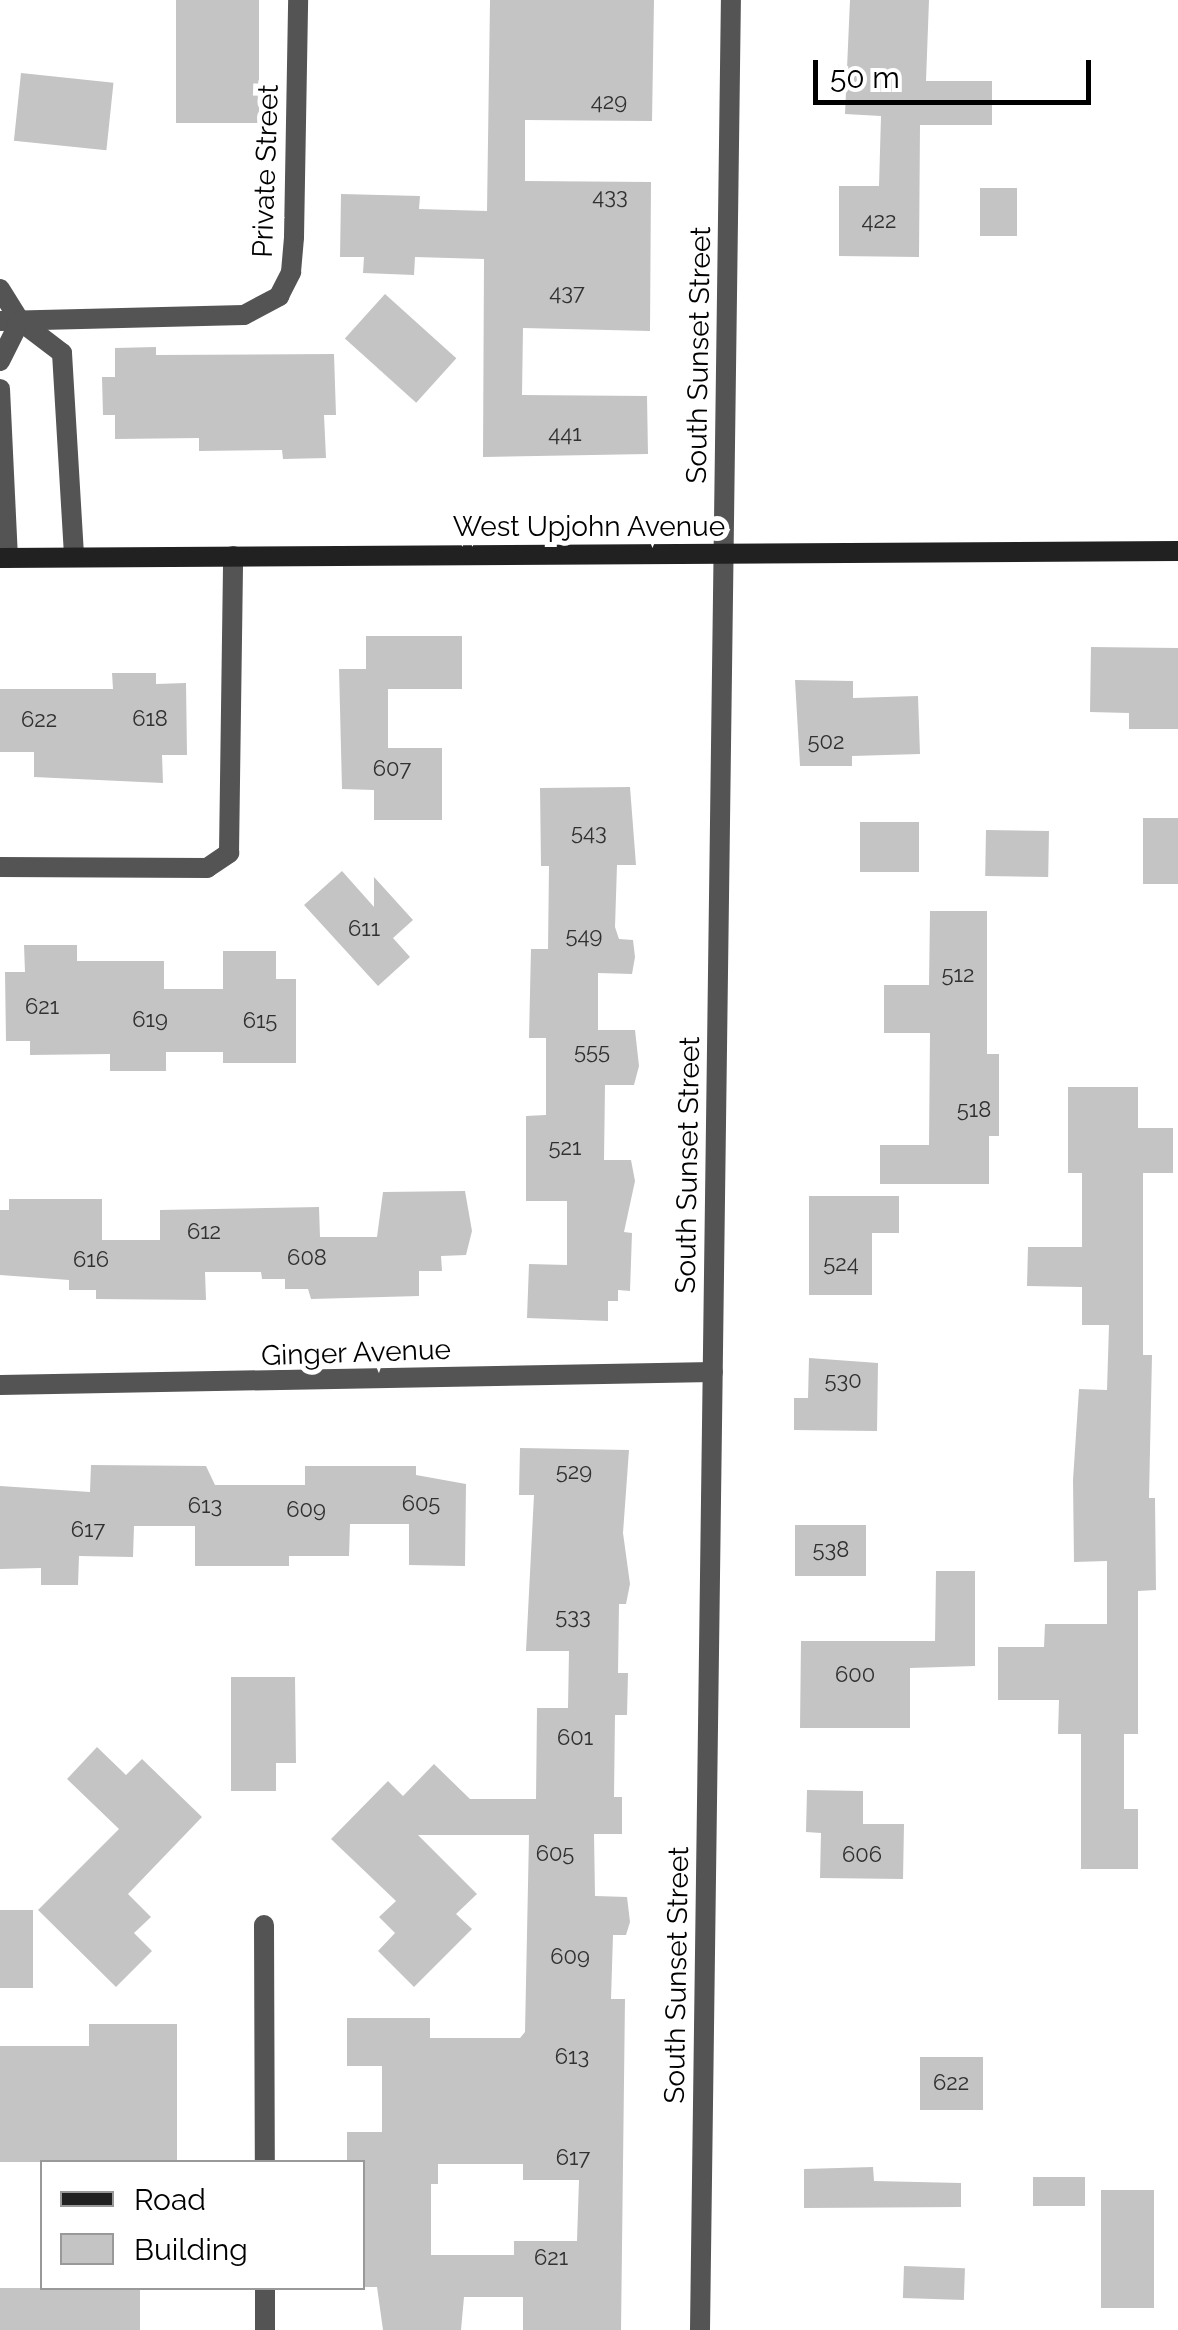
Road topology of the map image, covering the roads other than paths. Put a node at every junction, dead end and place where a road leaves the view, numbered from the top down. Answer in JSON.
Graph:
{"nodes":[{"id":1,"x":298,"y":0,"type":"edge"},
{"id":2,"x":731,"y":0,"type":"edge"},
{"id":3,"x":0,"y":290,"type":"edge"},
{"id":4,"x":10,"y":321,"type":"edge"},
{"id":5,"x":0,"y":361,"type":"edge"},
{"id":6,"x":0,"y":390,"type":"edge"},
{"id":7,"x":1178,"y":551,"type":"edge"},
{"id":8,"x":724,"y":553,"type":"junction"},
{"id":9,"x":234,"y":556,"type":"junction"},
{"id":10,"x":74,"y":557,"type":"junction"},
{"id":11,"x":4,"y":558,"type":"edge"},
{"id":12,"x":0,"y":867,"type":"edge"},
{"id":13,"x":712,"y":1372,"type":"junction"},
{"id":14,"x":0,"y":1386,"type":"edge"},
{"id":15,"x":264,"y":1925,"type":"dead end"},
{"id":16,"x":264,"y":2160,"type":"edge"},
{"id":17,"x":265,"y":2290,"type":"edge"},
{"id":18,"x":265,"y":2330,"type":"edge"},
{"id":19,"x":700,"y":2330,"type":"edge"}],
"edges":[{"from":1,"to":4,"type":"street","name":"Private Street"},
{"from":2,"to":8,"type":"street","name":"South Sunset Street"},
{"from":3,"to":4,"type":"street"},
{"from":4,"to":5,"type":"street"},
{"from":4,"to":10,"type":"street"},
{"from":6,"to":11,"type":"street"},
{"from":7,"to":8,"type":"main road","name":"West Upjohn Avenue"},
{"from":8,"to":9,"type":"main road","name":"West Upjohn Avenue"},
{"from":8,"to":13,"type":"street","name":"South Sunset Street"},
{"from":9,"to":10,"type":"main road","name":"West Upjohn Avenue"},
{"from":9,"to":12,"type":"street"},
{"from":10,"to":11,"type":"main road","name":"West Upjohn Avenue"},
{"from":13,"to":14,"type":"street","name":"Ginger Avenue"},
{"from":13,"to":19,"type":"street","name":"South Sunset Street"},
{"from":15,"to":16,"type":"street"},
{"from":17,"to":18,"type":"street"}]}
